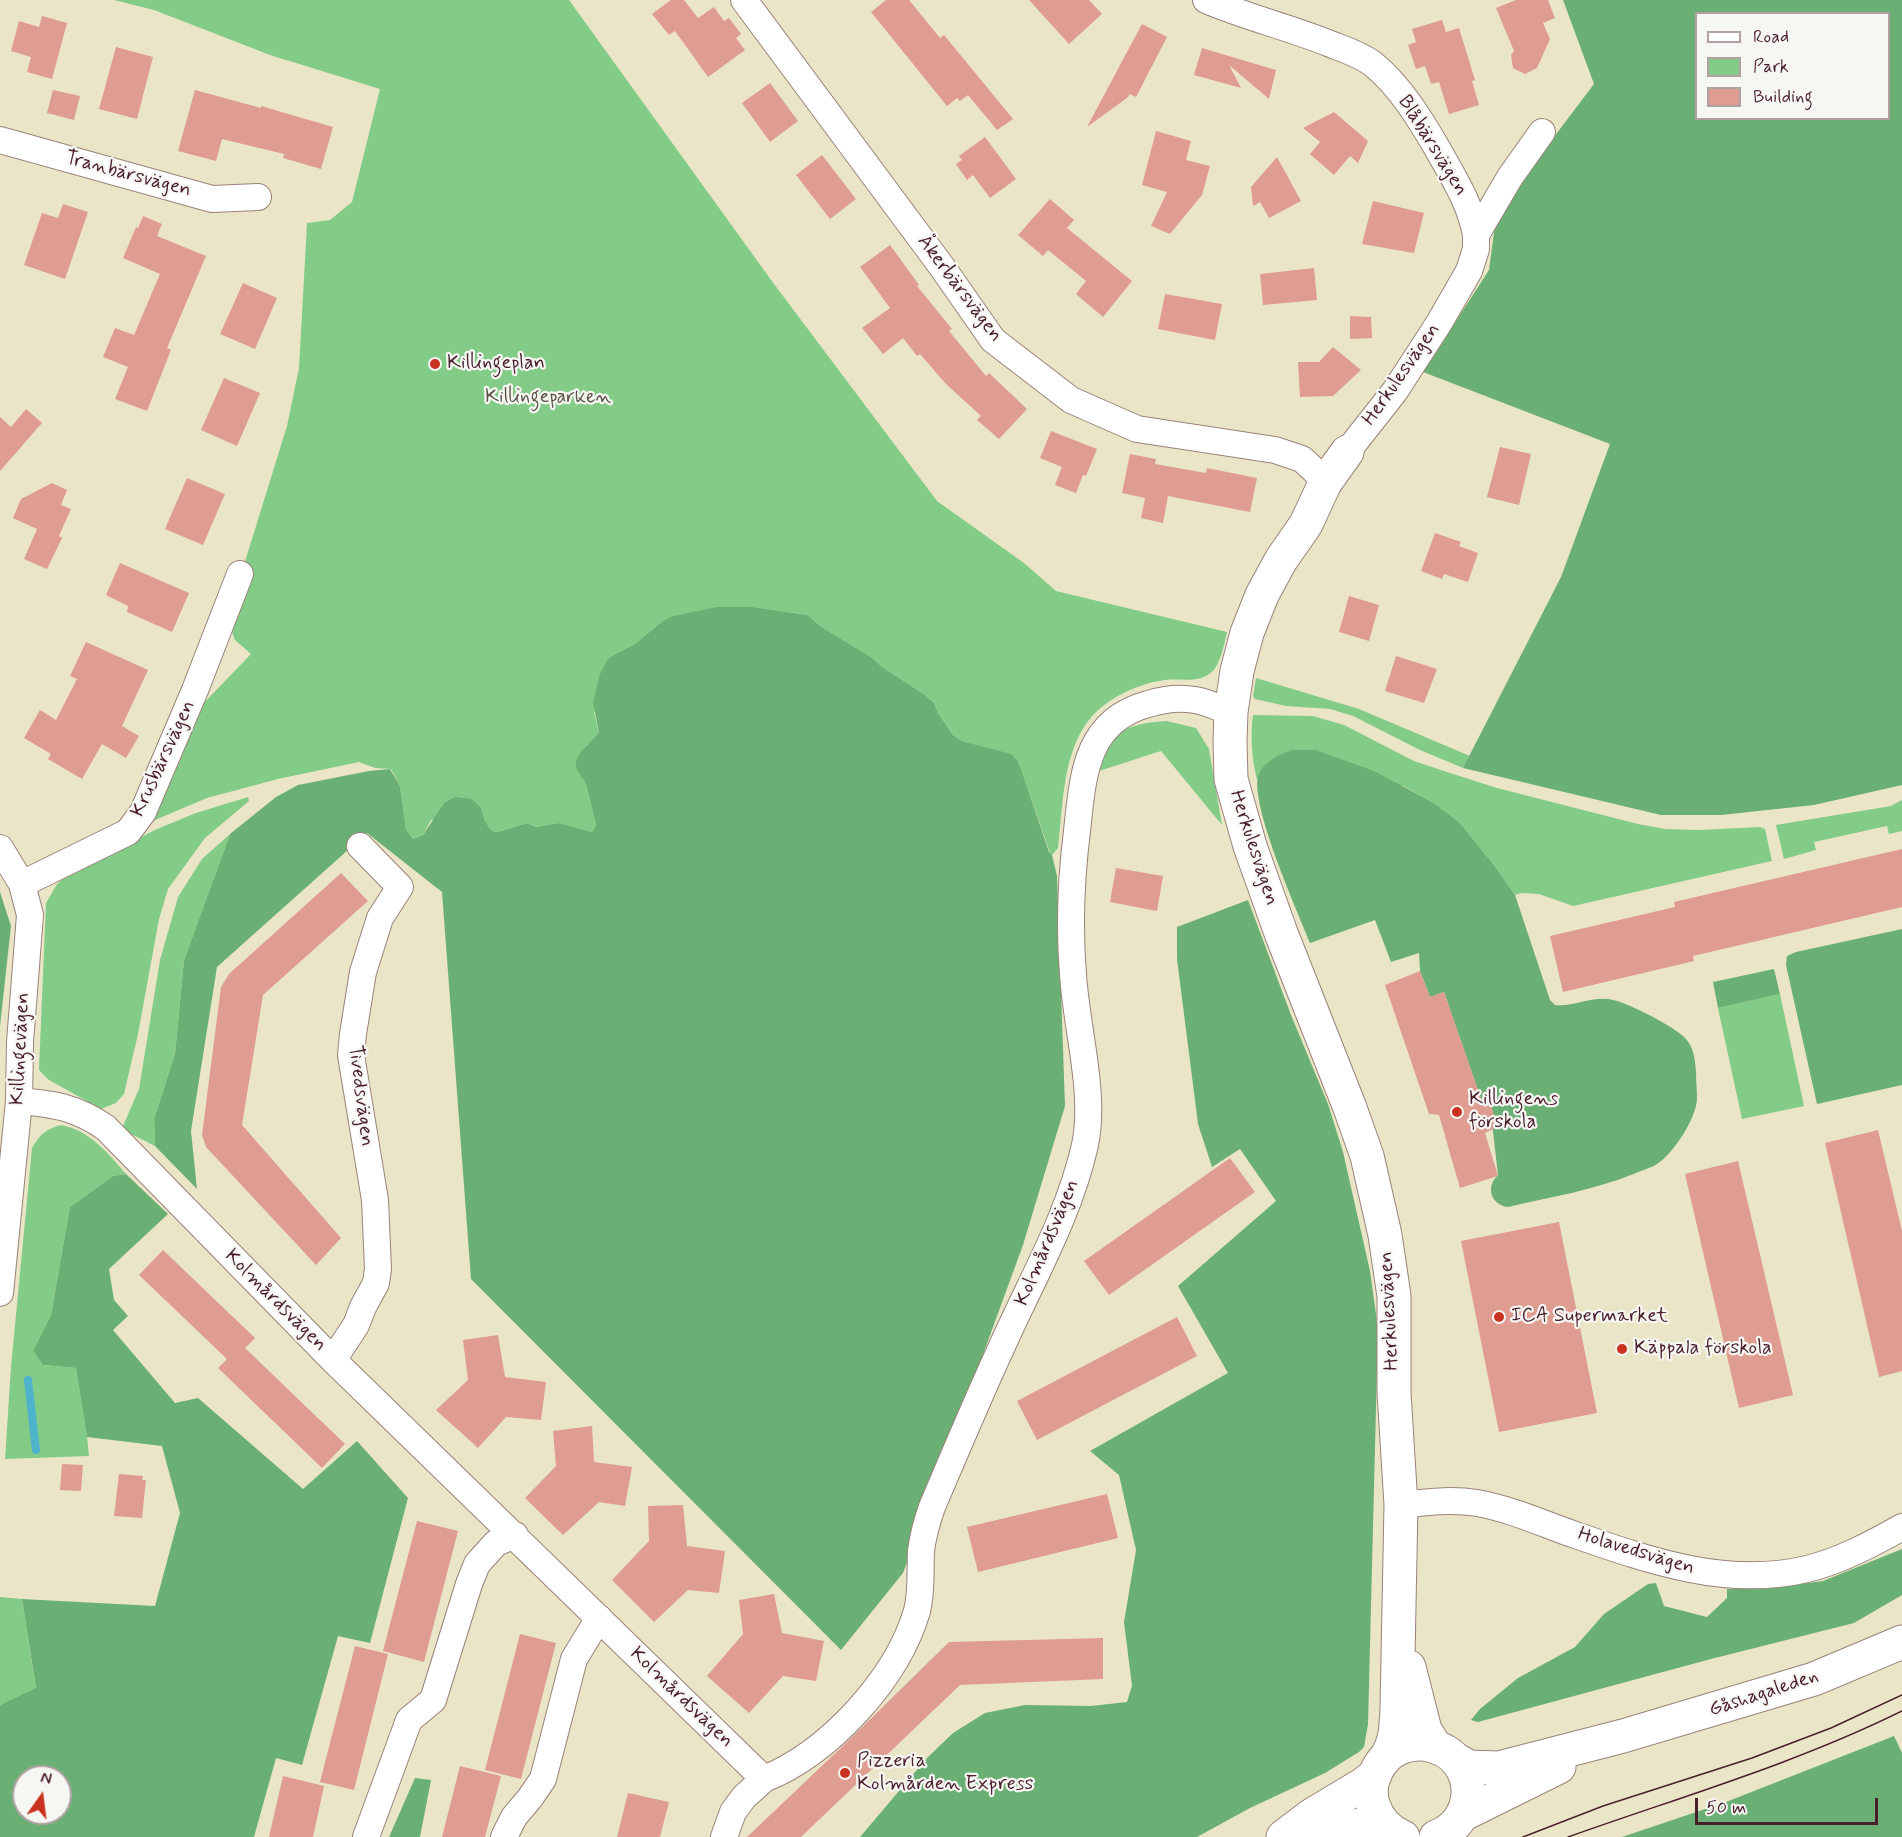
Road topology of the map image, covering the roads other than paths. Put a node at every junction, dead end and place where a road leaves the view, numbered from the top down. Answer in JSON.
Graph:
{"nodes":[{"id":1,"x":744,"y":0,"type":"edge"},
{"id":2,"x":1206,"y":0,"type":"edge"},
{"id":3,"x":1542,"y":132,"type":"dead end"},
{"id":4,"x":0,"y":140,"type":"edge"},
{"id":5,"x":258,"y":197,"type":"dead end"},
{"id":6,"x":1476,"y":235,"type":"junction"},
{"id":7,"x":1347,"y":452,"type":"joint"},
{"id":8,"x":1325,"y":483,"type":"junction"},
{"id":9,"x":240,"y":574,"type":"dead end"},
{"id":10,"x":1231,"y":712,"type":"junction"},
{"id":11,"x":360,"y":846,"type":"dead end"},
{"id":12,"x":0,"y":848,"type":"edge"},
{"id":13,"x":22,"y":884,"type":"junction"},
{"id":14,"x":20,"y":1101,"type":"junction"},
{"id":15,"x":0,"y":1293,"type":"edge"},
{"id":16,"x":333,"y":1360,"type":"junction"},
{"id":17,"x":1401,"y":1506,"type":"junction"},
{"id":18,"x":1902,"y":1527,"type":"edge"},
{"id":19,"x":515,"y":1535,"type":"junction"},
{"id":20,"x":599,"y":1618,"type":"junction"},
{"id":21,"x":1400,"y":1630,"type":"junction"},
{"id":22,"x":1902,"y":1641,"type":"edge"},
{"id":23,"x":1623,"y":1736,"type":"junction"},
{"id":24,"x":1445,"y":1753,"type":"junction"},
{"id":25,"x":1381,"y":1766,"type":"junction"},
{"id":26,"x":764,"y":1779,"type":"junction"},
{"id":27,"x":1450,"y":1828,"type":"edge"},
{"id":28,"x":1396,"y":1834,"type":"edge"},
{"id":29,"x":366,"y":1837,"type":"edge"},
{"id":30,"x":504,"y":1837,"type":"edge"},
{"id":31,"x":724,"y":1837,"type":"edge"},
{"id":32,"x":1283,"y":1837,"type":"edge"},
{"id":33,"x":1312,"y":1837,"type":"edge"}],
"edges":[{"from":1,"to":8,"type":"street","name":"Åkerbärsvägen"},
{"from":2,"to":6,"type":"street","name":"Blåbärsvägen"},
{"from":3,"to":6,"type":"street","name":"Herkulesvägen"},
{"from":4,"to":5,"type":"street","name":"Tranbärsvägen"},
{"from":6,"to":7,"type":"street","name":"Herkulesvägen"},
{"from":7,"to":8,"type":"street","name":"Herkulesvägen"},
{"from":8,"to":10,"type":"street","name":"Herkulesvägen"},
{"from":9,"to":13,"type":"street","name":"Krusbärsvägen"},
{"from":10,"to":17,"type":"street","name":"Herkulesvägen"},
{"from":10,"to":26,"type":"street","name":"Kolmårdsvägen"},
{"from":11,"to":16,"type":"street","name":"Tivedsvägen"},
{"from":12,"to":13,"type":"street","name":"Killingevägen"},
{"from":13,"to":14,"type":"street","name":"Killingevägen"},
{"from":14,"to":15,"type":"street","name":"Killingevägen"},
{"from":14,"to":16,"type":"street","name":"Kolmårdsvägen"},
{"from":16,"to":19,"type":"street","name":"Kolmårdsvägen"},
{"from":17,"to":18,"type":"street","name":"Holavedsvägen"},
{"from":17,"to":21,"type":"street","name":"Herkulesvägen"},
{"from":19,"to":20,"type":"street","name":"Kolmårdsvägen"},
{"from":19,"to":29,"type":"street"},
{"from":20,"to":26,"type":"street","name":"Kolmårdsvägen"},
{"from":20,"to":30,"type":"street"},
{"from":21,"to":24,"type":"street","name":"Herkulesvägen"},
{"from":21,"to":25,"type":"street","name":"Herkulesvägen"},
{"from":22,"to":23,"type":"street","name":"Gåshagaleden"},
{"from":23,"to":24,"type":"street","name":"Gåshagaleden"},
{"from":23,"to":27,"type":"street","name":"Gåshagaleden"},
{"from":24,"to":25,"type":"street","name":"Gåshagaleden"},
{"from":24,"to":27,"type":"street","name":"Gåshagaleden"},
{"from":25,"to":28,"type":"street"},
{"from":25,"to":32,"type":"street","name":"Gåshagaleden"},
{"from":26,"to":31,"type":"street","name":"Kolmårdsvägen"},
{"from":28,"to":33,"type":"street"}]}
